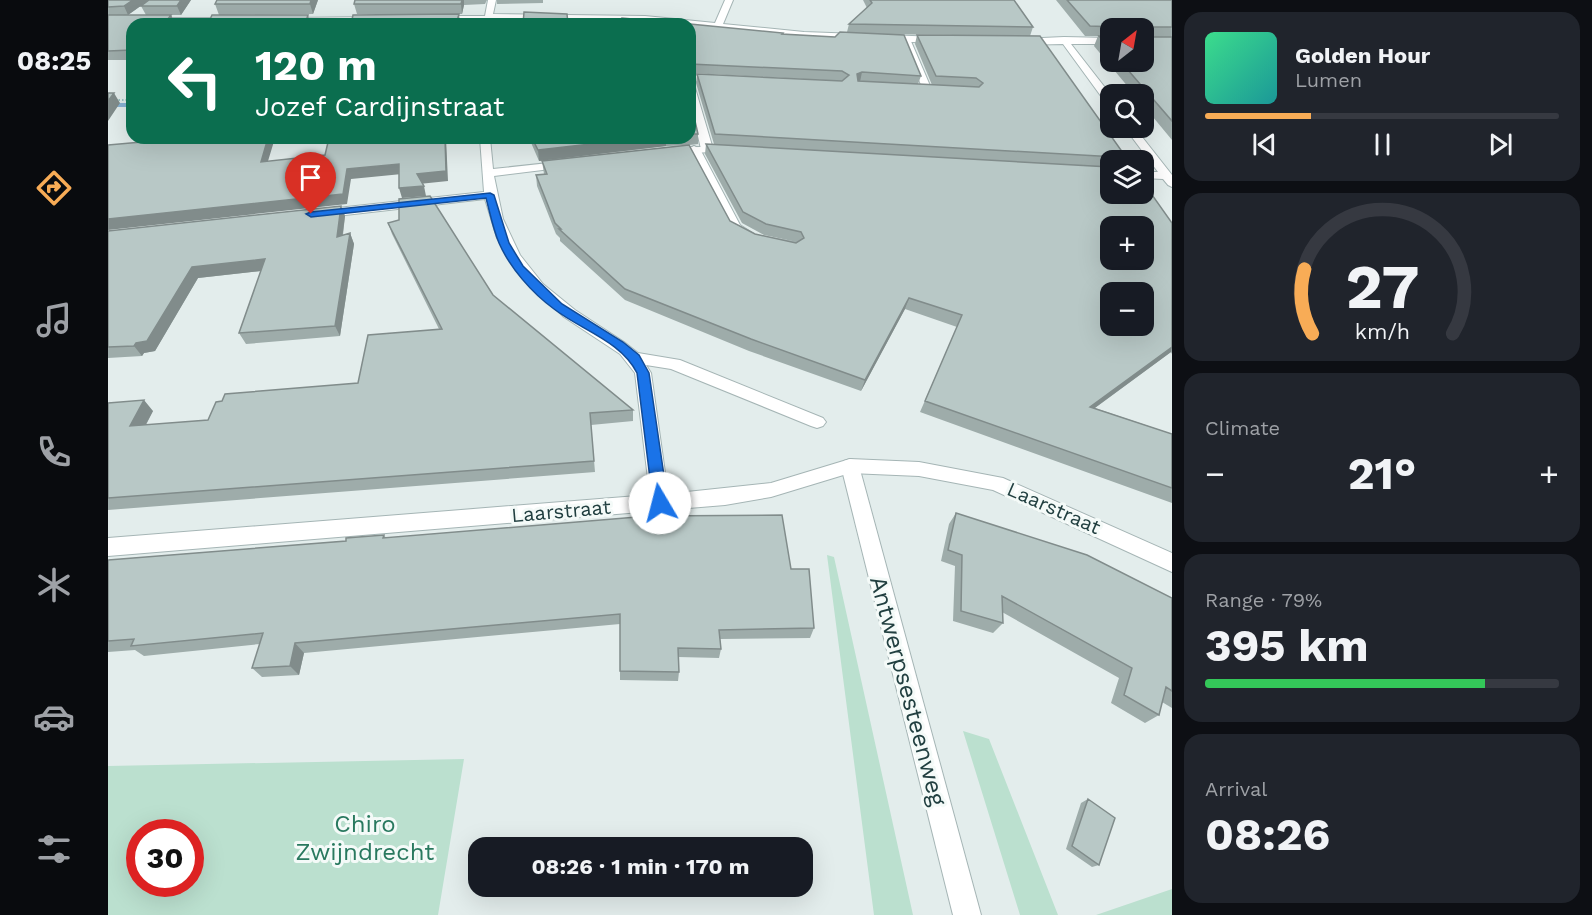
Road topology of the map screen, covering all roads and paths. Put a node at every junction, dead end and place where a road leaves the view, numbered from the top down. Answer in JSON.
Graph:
{"nodes":[{"id":1,"x":492,"y":0,"type":"edge"},
{"id":2,"x":729,"y":0,"type":"edge"},
{"id":3,"x":140,"y":13,"type":"edge"},
{"id":4,"x":134,"y":18,"type":"edge"},
{"id":5,"x":488,"y":18,"type":"edge"},
{"id":6,"x":108,"y":20,"type":"edge"},
{"id":7,"x":126,"y":20,"type":"edge"},
{"id":8,"x":696,"y":23,"type":"edge"},
{"id":9,"x":718,"y":25,"type":"junction"},
{"id":10,"x":906,"y":39,"type":"junction"},
{"id":11,"x":949,"y":40,"type":"edge"},
{"id":12,"x":1064,"y":40,"type":"junction"},
{"id":13,"x":1011,"y":41,"type":"edge"},
{"id":14,"x":1100,"y":41,"type":"edge"},
{"id":15,"x":696,"y":78,"type":"edge"},
{"id":16,"x":736,"y":80,"type":"edge"},
{"id":17,"x":1100,"y":88,"type":"edge"},
{"id":18,"x":916,"y":90,"type":"edge"},
{"id":19,"x":927,"y":91,"type":"junction"},
{"id":20,"x":961,"y":93,"type":"edge"},
{"id":21,"x":108,"y":100,"type":"edge"},
{"id":22,"x":126,"y":100,"type":"edge"},
{"id":23,"x":696,"y":123,"type":"edge"},
{"id":24,"x":1138,"y":138,"type":"edge"},
{"id":25,"x":486,"y":144,"type":"edge"},
{"id":26,"x":700,"y":149,"type":"junction"},
{"id":27,"x":745,"y":150,"type":"edge"},
{"id":28,"x":654,"y":153,"type":"edge"},
{"id":29,"x":583,"y":161,"type":"edge"},
{"id":30,"x":489,"y":173,"type":"junction"},
{"id":31,"x":1154,"y":177,"type":"edge"},
{"id":32,"x":1169,"y":179,"type":"edge"},
{"id":33,"x":490,"y":195,"type":"junction"},
{"id":34,"x":306,"y":215,"type":"edge"},
{"id":35,"x":759,"y":240,"type":"edge"},
{"id":36,"x":635,"y":358,"type":"junction"},
{"id":37,"x":817,"y":422,"type":"dead end"},
{"id":38,"x":850,"y":466,"type":"junction"},
{"id":39,"x":660,"y":503,"type":"junction"},
{"id":40,"x":108,"y":547,"type":"edge"},
{"id":41,"x":1172,"y":563,"type":"edge"},
{"id":42,"x":966,"y":915,"type":"edge"}],
"edges":[{"from":1,"to":5,"type":"street"},
{"from":2,"to":9,"type":"street"},
{"from":3,"to":4,"type":"street"},
{"from":6,"to":7,"type":"street"},
{"from":8,"to":9,"type":"street"},
{"from":9,"to":10,"type":"street"},
{"from":10,"to":11,"type":"street"},
{"from":10,"to":19,"type":"street"},
{"from":12,"to":13,"type":"street"},
{"from":12,"to":14,"type":"street"},
{"from":12,"to":17,"type":"street"},
{"from":15,"to":16,"type":"street"},
{"from":18,"to":19,"type":"street"},
{"from":19,"to":20,"type":"street"},
{"from":21,"to":22,"type":"path"},
{"from":23,"to":26,"type":"street"},
{"from":24,"to":32,"type":"street"},
{"from":25,"to":30,"type":"street"},
{"from":26,"to":27,"type":"street"},
{"from":26,"to":28,"type":"street"},
{"from":26,"to":35,"type":"street"},
{"from":29,"to":30,"type":"street"},
{"from":30,"to":33,"type":"street"},
{"from":31,"to":32,"type":"street"},
{"from":33,"to":34,"type":"street"},
{"from":33,"to":36,"type":"street"},
{"from":36,"to":37,"type":"street"},
{"from":36,"to":39,"type":"street"},
{"from":38,"to":39,"type":"street","name":"Laarstraat"},
{"from":38,"to":41,"type":"street","name":"Laarstraat"},
{"from":38,"to":42,"type":"street","name":"Antwerpsesteenweg"},
{"from":39,"to":40,"type":"street","name":"Laarstraat"}]}
